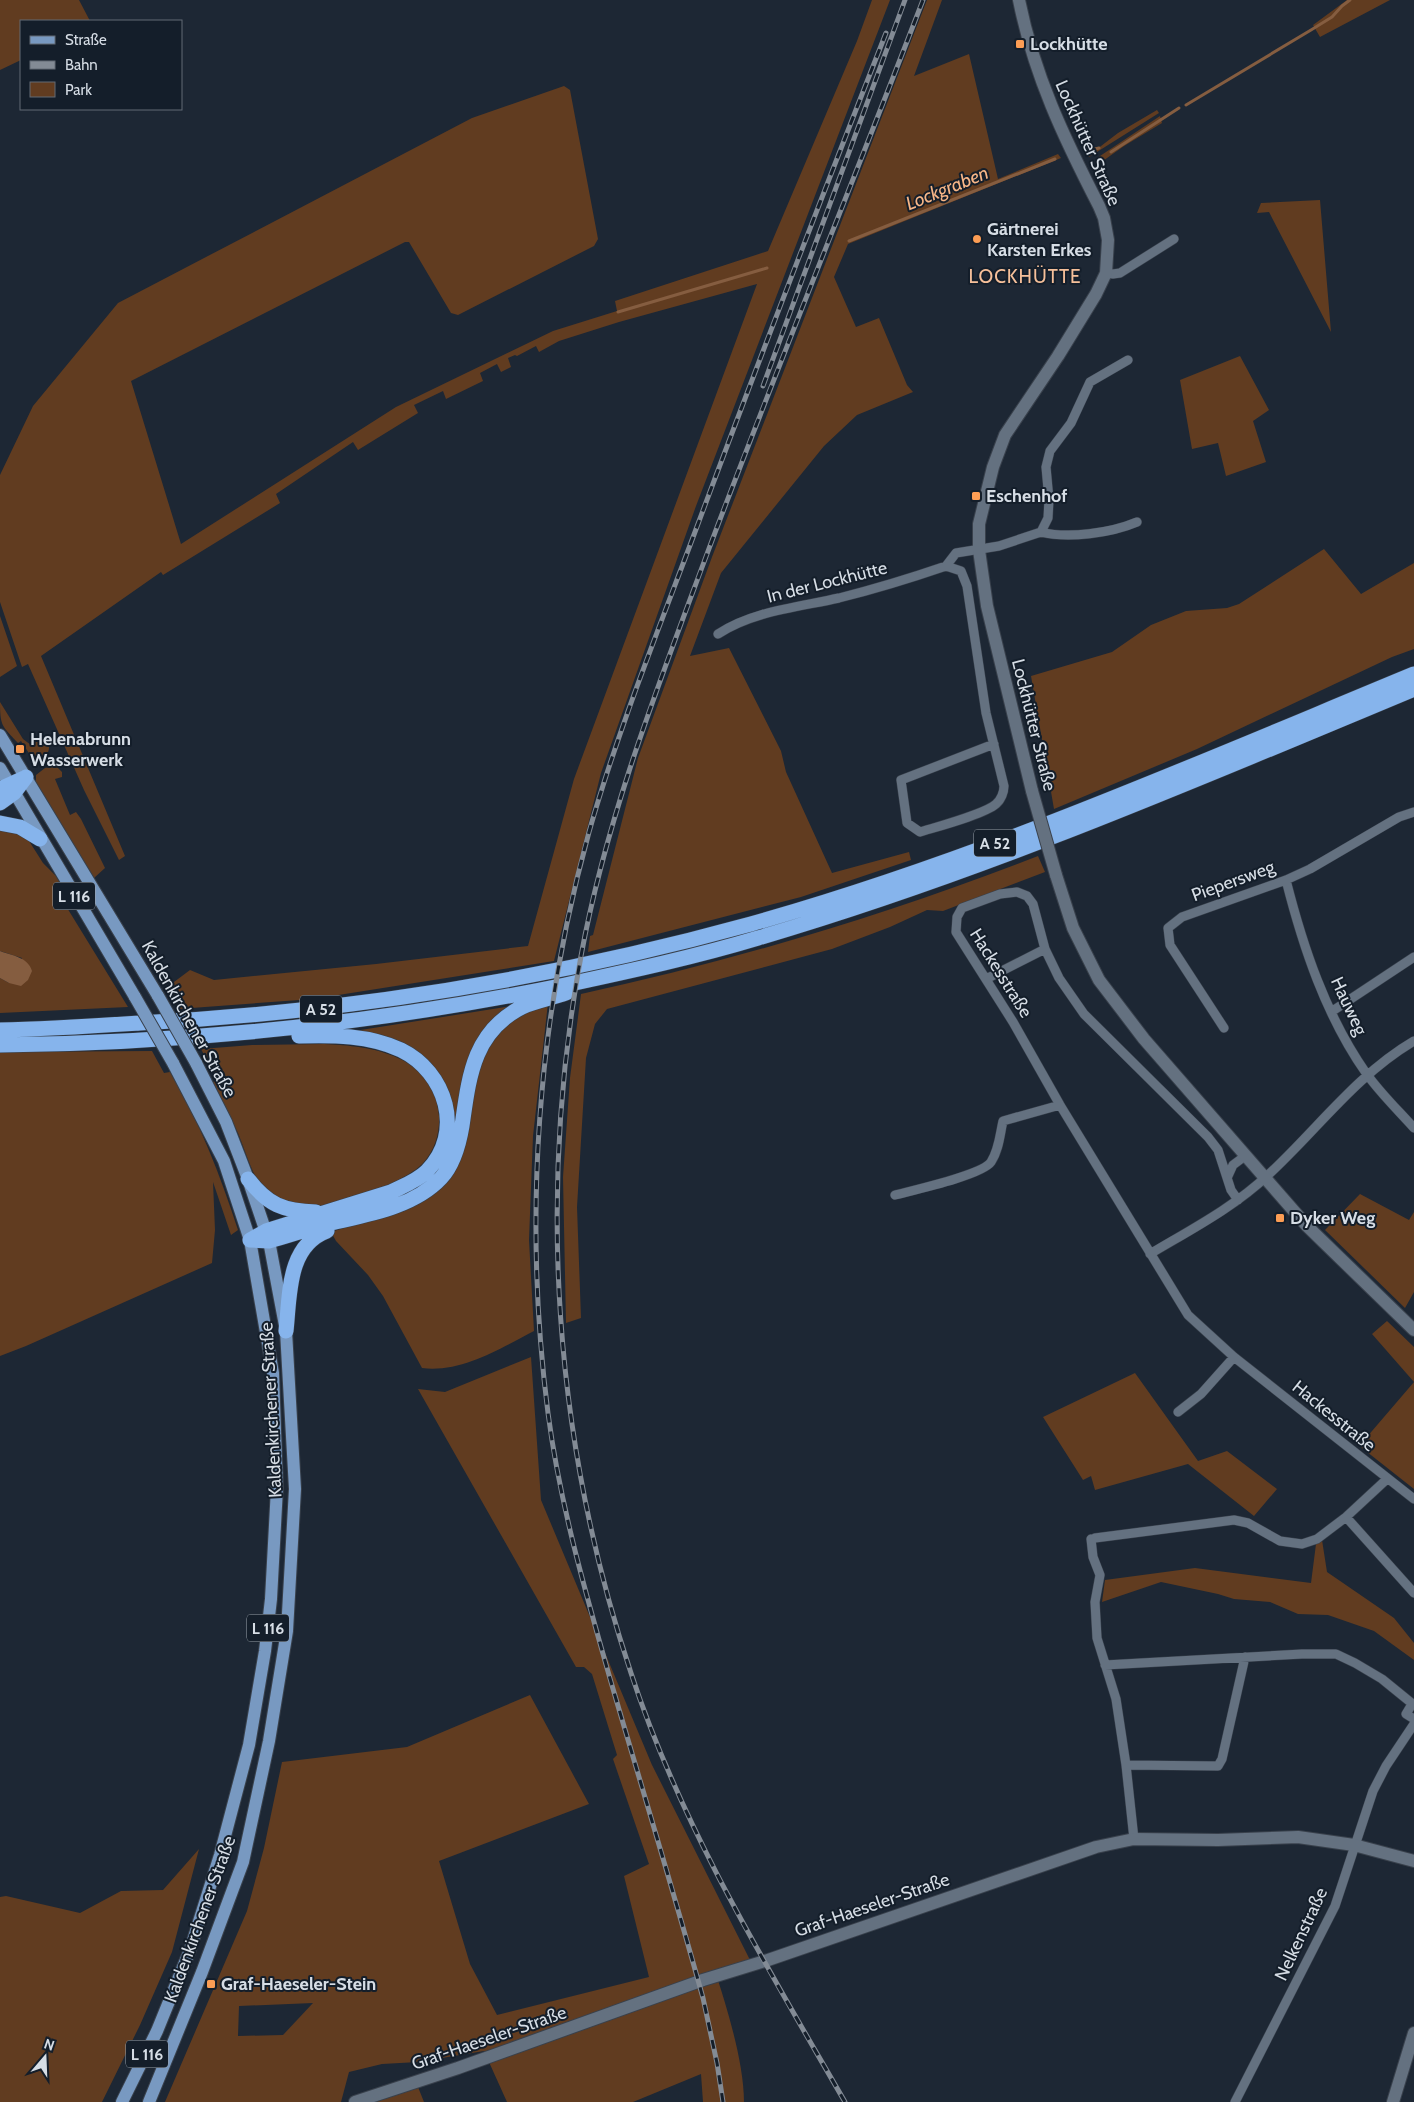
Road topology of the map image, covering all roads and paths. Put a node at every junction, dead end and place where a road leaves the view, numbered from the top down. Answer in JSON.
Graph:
{"nodes":[{"id":1,"x":1019,"y":0,"type":"edge"},
{"id":2,"x":1174,"y":239,"type":"dead end"},
{"id":3,"x":1106,"y":273,"type":"junction"},
{"id":4,"x":1128,"y":360,"type":"dead end"},
{"id":5,"x":1137,"y":522,"type":"dead end"},
{"id":6,"x":1041,"y":532,"type":"junction"},
{"id":7,"x":979,"y":550,"type":"junction"},
{"id":8,"x":946,"y":566,"type":"junction"},
{"id":9,"x":718,"y":634,"type":"dead end"},
{"id":10,"x":1414,"y":674,"type":"edge"},
{"id":11,"x":1414,"y":689,"type":"edge"},
{"id":12,"x":0,"y":735,"type":"edge"},
{"id":13,"x":994,"y":744,"type":"junction"},
{"id":14,"x":0,"y":768,"type":"edge"},
{"id":15,"x":26,"y":777,"type":"junction"},
{"id":16,"x":8,"y":789,"type":"edge"},
{"id":17,"x":0,"y":803,"type":"edge"},
{"id":18,"x":1414,"y":812,"type":"edge"},
{"id":19,"x":0,"y":823,"type":"edge"},
{"id":20,"x":40,"y":839,"type":"junction"},
{"id":21,"x":1286,"y":880,"type":"junction"},
{"id":22,"x":1045,"y":949,"type":"junction"},
{"id":23,"x":1414,"y":957,"type":"edge"},
{"id":24,"x":638,"y":970,"type":"junction"},
{"id":25,"x":986,"y":979,"type":"junction"},
{"id":26,"x":1332,"y":1012,"type":"junction"},
{"id":27,"x":0,"y":1023,"type":"edge"},
{"id":28,"x":80,"y":1027,"type":"junction"},
{"id":29,"x":1224,"y":1028,"type":"dead end"},
{"id":30,"x":0,"y":1030,"type":"edge"},
{"id":31,"x":202,"y":1036,"type":"junction"},
{"id":32,"x":1414,"y":1041,"type":"edge"},
{"id":33,"x":0,"y":1045,"type":"edge"},
{"id":34,"x":1368,"y":1075,"type":"junction"},
{"id":35,"x":1060,"y":1105,"type":"junction"},
{"id":36,"x":1414,"y":1128,"type":"edge"},
{"id":37,"x":1244,"y":1156,"type":"junction"},
{"id":38,"x":1228,"y":1176,"type":"junction"},
{"id":39,"x":1264,"y":1178,"type":"junction"},
{"id":40,"x":248,"y":1179,"type":"junction"},
{"id":41,"x":896,"y":1195,"type":"dead end"},
{"id":42,"x":1238,"y":1200,"type":"junction"},
{"id":43,"x":324,"y":1212,"type":"junction"},
{"id":44,"x":352,"y":1218,"type":"junction"},
{"id":45,"x":267,"y":1236,"type":"junction"},
{"id":46,"x":250,"y":1240,"type":"junction"},
{"id":47,"x":1150,"y":1254,"type":"junction"},
{"id":48,"x":1414,"y":1330,"type":"edge"},
{"id":49,"x":286,"y":1331,"type":"junction"},
{"id":50,"x":1234,"y":1357,"type":"junction"},
{"id":51,"x":1178,"y":1412,"type":"dead end"},
{"id":52,"x":1387,"y":1479,"type":"junction"},
{"id":53,"x":1414,"y":1499,"type":"edge"},
{"id":54,"x":1346,"y":1516,"type":"junction"},
{"id":55,"x":1414,"y":1594,"type":"edge"},
{"id":56,"x":1245,"y":1657,"type":"junction"},
{"id":57,"x":1105,"y":1664,"type":"junction"},
{"id":58,"x":1413,"y":1705,"type":"edge"},
{"id":59,"x":1414,"y":1720,"type":"edge"},
{"id":60,"x":1414,"y":1724,"type":"edge"},
{"id":61,"x":1126,"y":1765,"type":"junction"},
{"id":62,"x":1134,"y":1839,"type":"junction"},
{"id":63,"x":1354,"y":1845,"type":"junction"},
{"id":64,"x":1414,"y":1861,"type":"edge"},
{"id":65,"x":1414,"y":2032,"type":"edge"},
{"id":66,"x":122,"y":2102,"type":"edge"},
{"id":67,"x":149,"y":2102,"type":"edge"},
{"id":68,"x":355,"y":2102,"type":"edge"},
{"id":69,"x":1235,"y":2102,"type":"edge"},
{"id":70,"x":1393,"y":2102,"type":"edge"}],
"edges":[{"from":1,"to":3,"type":"street","name":"Lockhütter Straße"},
{"from":2,"to":3,"type":"street"},
{"from":3,"to":7,"type":"street","name":"Lockhütter Straße"},
{"from":4,"to":6,"type":"street"},
{"from":5,"to":6,"type":"street"},
{"from":6,"to":7,"type":"street","name":"In der Lockhütte"},
{"from":7,"to":8,"type":"street","name":"In der Lockhütte"},
{"from":7,"to":37,"type":"street","name":"Lockhütter Straße","bridge":true},
{"from":8,"to":9,"type":"street","name":"In der Lockhütte"},
{"from":8,"to":13,"type":"street"},
{"from":10,"to":28,"type":"highway","number":"A 52"},
{"from":11,"to":24,"type":"highway","number":"A 52"},
{"from":12,"to":15,"type":"main road","name":"Kaldenkirchener Straße","number":"L 116"},
{"from":13,"to":13,"type":"street"},
{"from":14,"to":16,"type":"main road","name":"Kaldenkirchener Straße","number":"L 116"},
{"from":15,"to":16,"type":"highway"},
{"from":15,"to":40,"type":"main road","name":"Kaldenkirchener Straße","number":"L 116","bridge":true},
{"from":16,"to":17,"type":"highway"},
{"from":16,"to":20,"type":"main road","name":"Kaldenkirchener Straße","number":"L 116"},
{"from":18,"to":21,"type":"street","name":"Piepersweg"},
{"from":19,"to":20,"type":"highway"},
{"from":20,"to":46,"type":"main road","name":"Kaldenkirchener Straße","number":"L 116","bridge":true},
{"from":21,"to":26,"type":"street","name":"Hauweg"},
{"from":21,"to":29,"type":"street","name":"Piepersweg"},
{"from":22,"to":25,"type":"street"},
{"from":22,"to":25,"type":"street","name":"Hackesstraße"},
{"from":22,"to":38,"type":"street"},
{"from":23,"to":26,"type":"street"},
{"from":24,"to":31,"type":"highway","number":"A 52"},
{"from":24,"to":44,"type":"highway"},
{"from":25,"to":35,"type":"street","name":"Hackesstraße"},
{"from":26,"to":34,"type":"street","name":"Hauweg"},
{"from":27,"to":28,"type":"highway"},
{"from":28,"to":30,"type":"highway","number":"A 52"},
{"from":31,"to":33,"type":"highway","number":"A 52"},
{"from":31,"to":43,"type":"highway"},
{"from":32,"to":34,"type":"street"},
{"from":34,"to":36,"type":"street","name":"Hauweg"},
{"from":34,"to":39,"type":"street"},
{"from":35,"to":41,"type":"street"},
{"from":35,"to":47,"type":"street","name":"Hackesstraße"},
{"from":37,"to":38,"type":"street"},
{"from":37,"to":39,"type":"street","name":"Lockhütter Straße"},
{"from":38,"to":42,"type":"street"},
{"from":39,"to":42,"type":"street"},
{"from":39,"to":48,"type":"street","name":"Lockhütter Straße"},
{"from":40,"to":43,"type":"highway"},
{"from":40,"to":45,"type":"main road","name":"Kaldenkirchener Straße","number":"L 116"},
{"from":42,"to":47,"type":"street"},
{"from":43,"to":45,"type":"highway"},
{"from":44,"to":45,"type":"highway"},
{"from":44,"to":49,"type":"highway"},
{"from":45,"to":46,"type":"highway"},
{"from":45,"to":49,"type":"main road","name":"Kaldenkirchener Straße","number":"L 116"},
{"from":46,"to":66,"type":"main road","name":"Kaldenkirchener Straße","number":"L 116"},
{"from":47,"to":50,"type":"street","name":"Hackesstraße"},
{"from":49,"to":67,"type":"main road","name":"Kaldenkirchener Straße","number":"L 116"},
{"from":50,"to":51,"type":"street"},
{"from":50,"to":52,"type":"street","name":"Hackesstraße"},
{"from":52,"to":53,"type":"street","name":"Hackesstraße"},
{"from":52,"to":54,"type":"street"},
{"from":54,"to":55,"type":"street"},
{"from":54,"to":57,"type":"street"},
{"from":56,"to":57,"type":"street"},
{"from":56,"to":58,"type":"street"},
{"from":56,"to":61,"type":"street"},
{"from":57,"to":61,"type":"street"},
{"from":58,"to":59,"type":"street"},
{"from":60,"to":63,"type":"street","name":"Nelkenstraße"},
{"from":61,"to":62,"type":"street"},
{"from":62,"to":63,"type":"street","name":"Graf-Haeseler-Straße"},
{"from":62,"to":68,"type":"street","name":"Graf-Haeseler-Straße"},
{"from":63,"to":64,"type":"street","name":"Graf-Haeseler-Straße"},
{"from":63,"to":69,"type":"street","name":"Nelkenstraße"},
{"from":65,"to":70,"type":"street"}]}
